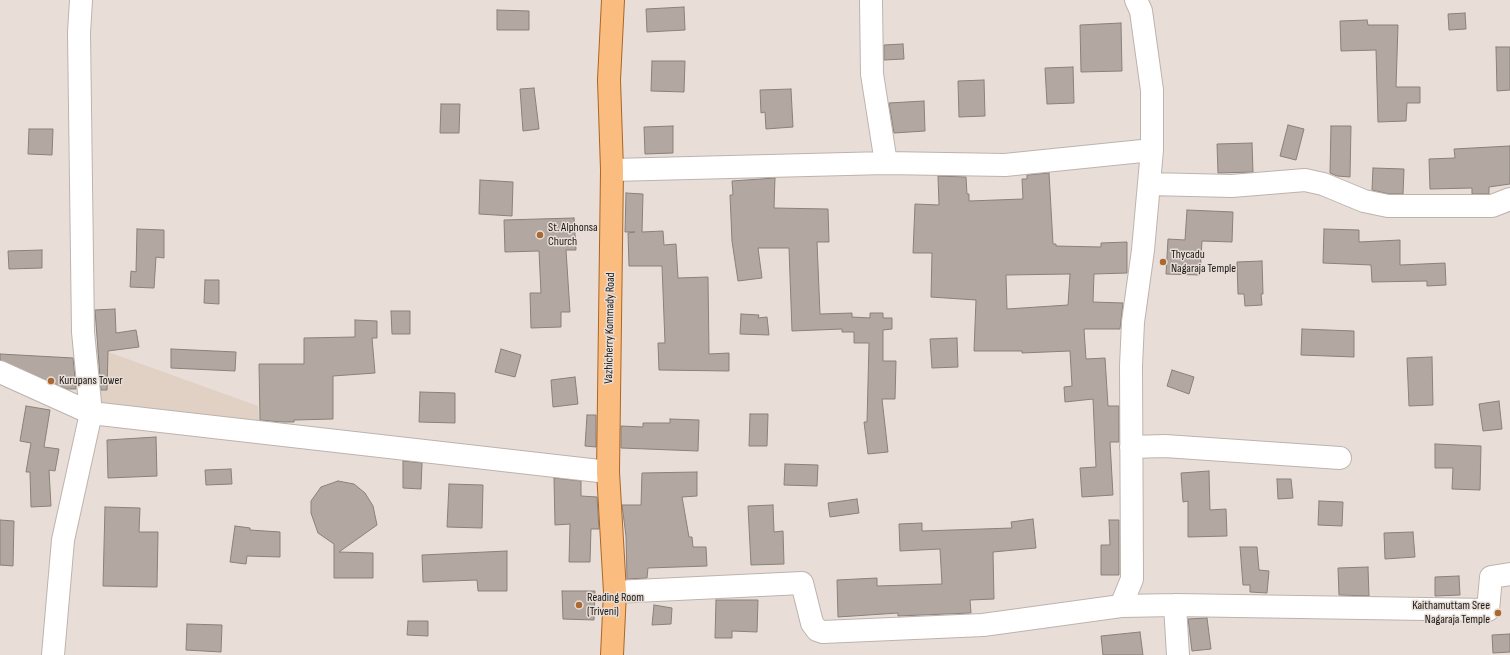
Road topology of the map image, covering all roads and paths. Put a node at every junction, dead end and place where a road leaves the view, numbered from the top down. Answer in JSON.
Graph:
{"nodes":[{"id":1,"x":81,"y":0,"type":"edge"},
{"id":2,"x":613,"y":0,"type":"edge"},
{"id":3,"x":871,"y":0,"type":"edge"},
{"id":4,"x":1136,"y":0,"type":"edge"},
{"id":5,"x":1152,"y":150,"type":"junction"},
{"id":6,"x":886,"y":163,"type":"junction"},
{"id":7,"x":612,"y":170,"type":"junction"},
{"id":8,"x":1149,"y":184,"type":"junction"},
{"id":9,"x":1510,"y":199,"type":"edge"},
{"id":10,"x":0,"y":372,"type":"edge"},
{"id":11,"x":91,"y":413,"type":"junction"},
{"id":12,"x":1131,"y":447,"type":"junction"},
{"id":13,"x":1340,"y":458,"type":"dead end"},
{"id":14,"x":608,"y":472,"type":"junction"},
{"id":15,"x":1510,"y":574,"type":"edge"},
{"id":16,"x":615,"y":592,"type":"junction"},
{"id":17,"x":1175,"y":605,"type":"junction"},
{"id":18,"x":1121,"y":606,"type":"junction"},
{"id":19,"x":53,"y":655,"type":"edge"},
{"id":20,"x":612,"y":655,"type":"edge"},
{"id":21,"x":1178,"y":655,"type":"edge"}],
"edges":[{"from":1,"to":11,"type":"street"},
{"from":2,"to":7,"type":"main road","name":"Vazhicherry Kommady Road"},
{"from":3,"to":6,"type":"street"},
{"from":4,"to":5,"type":"street"},
{"from":5,"to":6,"type":"street"},
{"from":5,"to":8,"type":"street"},
{"from":6,"to":7,"type":"street"},
{"from":7,"to":14,"type":"main road","name":"Vazhicherry Kommady Road"},
{"from":8,"to":9,"type":"street"},
{"from":8,"to":12,"type":"street"},
{"from":10,"to":11,"type":"street"},
{"from":11,"to":14,"type":"street"},
{"from":11,"to":19,"type":"street"},
{"from":12,"to":13,"type":"street"},
{"from":12,"to":18,"type":"street"},
{"from":14,"to":16,"type":"main road","name":"Vazhicherry Kommady Road"},
{"from":15,"to":17,"type":"street"},
{"from":16,"to":18,"type":"street"},
{"from":16,"to":20,"type":"main road","name":"Vazhicherry Kommady Road"},
{"from":17,"to":18,"type":"street"},
{"from":17,"to":21,"type":"street"}]}
